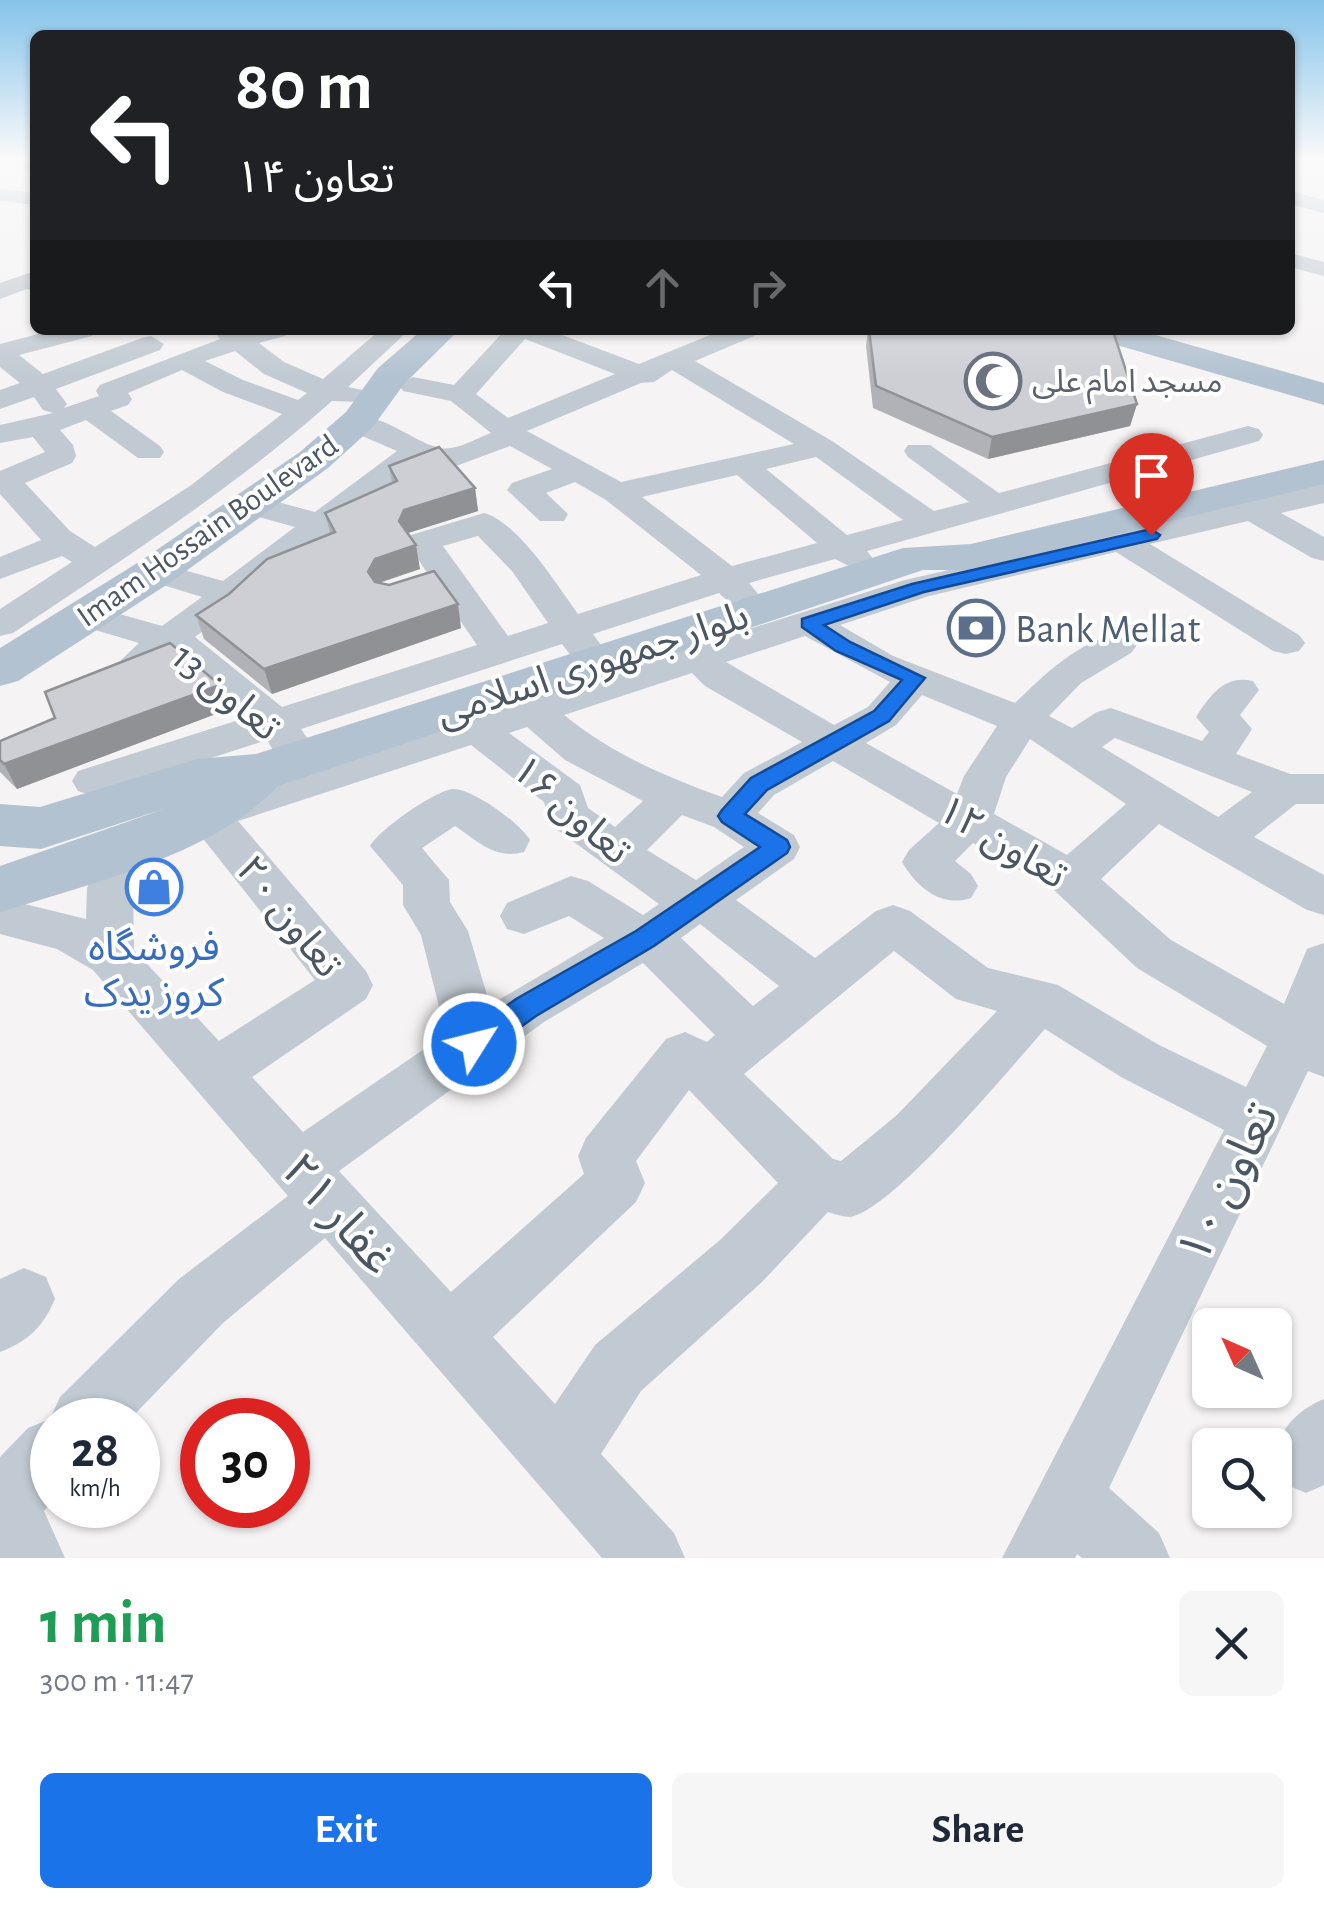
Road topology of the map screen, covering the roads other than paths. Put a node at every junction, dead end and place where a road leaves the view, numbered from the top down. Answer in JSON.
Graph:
{"nodes":[{"id":1,"x":1295,"y":261,"type":"edge"},
{"id":2,"x":1324,"y":269,"type":"edge"},
{"id":3,"x":0,"y":275,"type":"edge"},
{"id":4,"x":30,"y":280,"type":"edge"},
{"id":5,"x":30,"y":282,"type":"edge"},
{"id":6,"x":0,"y":292,"type":"edge"},
{"id":7,"x":30,"y":328,"type":"edge"},
{"id":8,"x":31,"y":335,"type":"edge"},
{"id":9,"x":56,"y":335,"type":"edge"},
{"id":10,"x":171,"y":335,"type":"edge"},
{"id":11,"x":461,"y":335,"type":"edge"},
{"id":12,"x":517,"y":335,"type":"edge"},
{"id":13,"x":535,"y":335,"type":"edge"},
{"id":14,"x":734,"y":335,"type":"edge"},
{"id":15,"x":1118,"y":335,"type":"edge"},
{"id":16,"x":413,"y":336,"type":"edge"},
{"id":17,"x":0,"y":337,"type":"edge"},
{"id":18,"x":243,"y":343,"type":"edge"},
{"id":19,"x":4,"y":360,"type":"edge"},
{"id":20,"x":184,"y":361,"type":"junction"},
{"id":21,"x":676,"y":361,"type":"junction"},
{"id":22,"x":98,"y":364,"type":"junction"},
{"id":23,"x":644,"y":376,"type":"junction"},
{"id":24,"x":218,"y":378,"type":"junction"},
{"id":25,"x":1264,"y":379,"type":"junction"},
{"id":26,"x":412,"y":385,"type":"junction"},
{"id":27,"x":40,"y":386,"type":"junction"},
{"id":28,"x":1324,"y":394,"type":"edge"},
{"id":29,"x":460,"y":395,"type":"junction"},
{"id":30,"x":0,"y":400,"type":"edge"},
{"id":31,"x":315,"y":402,"type":"junction"},
{"id":32,"x":1324,"y":406,"type":"edge"},
{"id":33,"x":363,"y":414,"type":"junction"},
{"id":34,"x":65,"y":419,"type":"junction"},
{"id":35,"x":508,"y":433,"type":"junction"},
{"id":36,"x":0,"y":434,"type":"edge"},
{"id":37,"x":1248,"y":435,"type":"dead end"},
{"id":38,"x":1324,"y":438,"type":"edge"},
{"id":39,"x":821,"y":446,"type":"junction"},
{"id":40,"x":920,"y":451,"type":"dead end"},
{"id":41,"x":150,"y":452,"type":"dead end"},
{"id":42,"x":414,"y":456,"type":"junction"},
{"id":43,"x":742,"y":464,"type":"junction"},
{"id":44,"x":576,"y":471,"type":"junction"},
{"id":45,"x":1320,"y":492,"type":"edge"},
{"id":46,"x":617,"y":493,"type":"junction"},
{"id":47,"x":250,"y":504,"type":"junction"},
{"id":48,"x":14,"y":510,"type":"edge"},
{"id":49,"x":1254,"y":510,"type":"junction"},
{"id":50,"x":552,"y":514,"type":"dead end"},
{"id":51,"x":324,"y":524,"type":"junction"},
{"id":52,"x":1111,"y":534,"type":"junction"},
{"id":53,"x":925,"y":535,"type":"junction"},
{"id":54,"x":65,"y":542,"type":"junction"},
{"id":55,"x":1324,"y":552,"type":"edge"},
{"id":56,"x":98,"y":564,"type":"junction"},
{"id":57,"x":0,"y":569,"type":"edge"},
{"id":58,"x":155,"y":572,"type":"junction"},
{"id":59,"x":447,"y":576,"type":"junction"},
{"id":60,"x":412,"y":588,"type":"edge"},
{"id":61,"x":231,"y":594,"type":"junction"},
{"id":62,"x":740,"y":594,"type":"junction"},
{"id":63,"x":88,"y":616,"type":"junction"},
{"id":64,"x":809,"y":623,"type":"junction"},
{"id":65,"x":0,"y":625,"type":"edge"},
{"id":66,"x":169,"y":640,"type":"junction"},
{"id":67,"x":1286,"y":643,"type":"dead end"},
{"id":68,"x":582,"y":645,"type":"junction"},
{"id":69,"x":1118,"y":646,"type":"dead end"},
{"id":70,"x":500,"y":651,"type":"junction"},
{"id":71,"x":699,"y":658,"type":"junction"},
{"id":72,"x":136,"y":664,"type":"edge"},
{"id":73,"x":0,"y":670,"type":"edge"},
{"id":74,"x":915,"y":678,"type":"junction"},
{"id":75,"x":1239,"y":690,"type":"dead end"},
{"id":76,"x":452,"y":704,"type":"junction"},
{"id":77,"x":533,"y":711,"type":"junction"},
{"id":78,"x":1021,"y":721,"type":"junction"},
{"id":79,"x":833,"y":743,"type":"junction"},
{"id":80,"x":1072,"y":748,"type":"junction"},
{"id":81,"x":278,"y":752,"type":"junction"},
{"id":82,"x":1212,"y":760,"type":"junction"},
{"id":83,"x":93,"y":780,"type":"dead end"},
{"id":84,"x":188,"y":784,"type":"junction"},
{"id":85,"x":1305,"y":789,"type":"edge"},
{"id":86,"x":675,"y":796,"type":"junction"},
{"id":87,"x":1155,"y":802,"type":"junction"},
{"id":88,"x":730,"y":816,"type":"junction"},
{"id":89,"x":970,"y":820,"type":"junction"},
{"id":90,"x":0,"y":825,"type":"edge"},
{"id":91,"x":508,"y":840,"type":"dead end"},
{"id":92,"x":1219,"y":840,"type":"junction"},
{"id":93,"x":126,"y":844,"type":"junction"},
{"id":94,"x":617,"y":852,"type":"junction"},
{"id":95,"x":1072,"y":880,"type":"junction"},
{"id":96,"x":955,"y":886,"type":"dead end"},
{"id":97,"x":0,"y":888,"type":"edge"},
{"id":98,"x":1324,"y":897,"type":"edge"},
{"id":99,"x":702,"y":900,"type":"junction"},
{"id":100,"x":0,"y":916,"type":"edge"},
{"id":101,"x":524,"y":916,"type":"dead end"},
{"id":102,"x":645,"y":938,"type":"junction"},
{"id":103,"x":110,"y":956,"type":"junction"},
{"id":104,"x":1324,"y":963,"type":"edge"},
{"id":105,"x":816,"y":986,"type":"junction"},
{"id":106,"x":1040,"y":1000,"type":"junction"},
{"id":107,"x":474,"y":1044,"type":"junction"},
{"id":108,"x":1311,"y":1046,"type":"edge"},
{"id":109,"x":730,"y":1055,"type":"junction"},
{"id":110,"x":214,"y":1073,"type":"junction"},
{"id":111,"x":1258,"y":1120,"type":"junction"},
{"id":112,"x":313,"y":1183,"type":"junction"},
{"id":113,"x":817,"y":1183,"type":"junction"},
{"id":114,"x":450,"y":1335,"type":"junction"},
{"id":115,"x":105,"y":1398,"type":"edge"},
{"id":116,"x":559,"y":1458,"type":"junction"},
{"id":117,"x":30,"y":1490,"type":"edge"},
{"id":118,"x":1068,"y":1498,"type":"junction"},
{"id":119,"x":11,"y":1523,"type":"edge"},
{"id":120,"x":649,"y":1558,"type":"edge"},
{"id":121,"x":1038,"y":1558,"type":"edge"},
{"id":122,"x":1134,"y":1558,"type":"edge"}],
"edges":[{"from":1,"to":2,"type":"street"},
{"from":3,"to":4,"type":"street"},
{"from":5,"to":6,"type":"street"},
{"from":7,"to":17,"type":"street"},
{"from":8,"to":19,"type":"street"},
{"from":9,"to":22,"type":"street"},
{"from":10,"to":22,"type":"street"},
{"from":11,"to":26,"type":"main road"},
{"from":12,"to":29,"type":"street"},
{"from":13,"to":23,"type":"street"},
{"from":14,"to":21,"type":"street"},
{"from":15,"to":25,"type":"main road"},
{"from":16,"to":31,"type":"street"},
{"from":16,"to":33,"type":"main road","name":"Imam Hossain Boulevard"},
{"from":18,"to":20,"type":"street"},
{"from":18,"to":24,"type":"street"},
{"from":18,"to":31,"type":"street"},
{"from":19,"to":27,"type":"street"},
{"from":20,"to":24,"type":"street"},
{"from":20,"to":34,"type":"street"},
{"from":21,"to":23,"type":"street"},
{"from":21,"to":39,"type":"street"},
{"from":22,"to":27,"type":"street"},
{"from":23,"to":35,"type":"street"},
{"from":24,"to":31,"type":"street"},
{"from":25,"to":28,"type":"main road"},
{"from":25,"to":32,"type":"main road"},
{"from":26,"to":29,"type":"street"},
{"from":26,"to":33,"type":"main road"},
{"from":27,"to":30,"type":"street"},
{"from":27,"to":34,"type":"street"},
{"from":29,"to":35,"type":"street"},
{"from":31,"to":33,"type":"street"},
{"from":31,"to":56,"type":"street"},
{"from":33,"to":42,"type":"street"},
{"from":33,"to":47,"type":"main road","name":"Imam Hossain Boulevard"},
{"from":34,"to":36,"type":"street"},
{"from":34,"to":41,"type":"street"},
{"from":34,"to":48,"type":"street"},
{"from":35,"to":42,"type":"street"},
{"from":35,"to":44,"type":"street"},
{"from":37,"to":53,"type":"street"},
{"from":38,"to":53,"type":"main road"},
{"from":39,"to":43,"type":"street"},
{"from":39,"to":53,"type":"street"},
{"from":40,"to":53,"type":"street"},
{"from":42,"to":51,"type":"street"},
{"from":43,"to":46,"type":"street"},
{"from":43,"to":53,"type":"street"},
{"from":44,"to":46,"type":"street"},
{"from":44,"to":50,"type":"street"},
{"from":45,"to":49,"type":"street"},
{"from":45,"to":52,"type":"main road","name":"بلوار جمهوری اسلامی"},
{"from":46,"to":62,"type":"street"},
{"from":47,"to":51,"type":"street"},
{"from":47,"to":58,"type":"main road","name":"Imam Hossain Boulevard"},
{"from":48,"to":54,"type":"street"},
{"from":49,"to":52,"type":"street"},
{"from":49,"to":55,"type":"street"},
{"from":51,"to":61,"type":"street"},
{"from":52,"to":53,"type":"main road","name":"بلوار جمهوری اسلامی"},
{"from":52,"to":64,"type":"street"},
{"from":52,"to":67,"type":"street"},
{"from":53,"to":62,"type":"main road","name":"بلوار جمهوری اسلامی"},
{"from":54,"to":56,"type":"street"},
{"from":54,"to":57,"type":"street"},
{"from":56,"to":65,"type":"street"},
{"from":58,"to":61,"type":"street"},
{"from":58,"to":63,"type":"main road","name":"Imam Hossain Boulevard"},
{"from":59,"to":60,"type":"street"},
{"from":59,"to":68,"type":"street"},
{"from":59,"to":70,"type":"street"},
{"from":61,"to":66,"type":"street"},
{"from":62,"to":68,"type":"main road","name":"بلوار جمهوری اسلامی"},
{"from":63,"to":66,"type":"street","name":"تعاون 13"},
{"from":63,"to":73,"type":"main road","name":"Imam Hossain Boulevard"},
{"from":64,"to":71,"type":"street"},
{"from":64,"to":74,"type":"street"},
{"from":66,"to":72,"type":"street"},
{"from":66,"to":81,"type":"street","name":"تعاون 13"},
{"from":68,"to":70,"type":"street"},
{"from":68,"to":76,"type":"main road","name":"بلوار جمهوری اسلامی"},
{"from":69,"to":78,"type":"street"},
{"from":70,"to":76,"type":"street"},
{"from":71,"to":77,"type":"street"},
{"from":71,"to":79,"type":"street","name":"تعاون ۱۲"},
{"from":74,"to":78,"type":"street"},
{"from":74,"to":79,"type":"street"},
{"from":75,"to":82,"type":"street"},
{"from":76,"to":77,"type":"street"},
{"from":76,"to":81,"type":"main road","name":"بلوار جمهوری اسلامی"},
{"from":76,"to":84,"type":"street"},
{"from":76,"to":94,"type":"street","name":"تعاون ۱۶"},
{"from":77,"to":86,"type":"street"},
{"from":78,"to":80,"type":"street"},
{"from":78,"to":89,"type":"street"},
{"from":79,"to":88,"type":"street"},
{"from":79,"to":89,"type":"street","name":"تعاون ۱۲"},
{"from":80,"to":82,"type":"street"},
{"from":80,"to":87,"type":"street"},
{"from":81,"to":84,"type":"main road","name":"بلوار جمهوری اسلامی"},
{"from":82,"to":85,"type":"street"},
{"from":83,"to":84,"type":"street"},
{"from":84,"to":90,"type":"main road"},
{"from":84,"to":93,"type":"main road"},
{"from":84,"to":110,"type":"street","name":"تعاون ۲۰"},
{"from":85,"to":92,"type":"street"},
{"from":86,"to":88,"type":"street"},
{"from":86,"to":94,"type":"street"},
{"from":87,"to":92,"type":"street"},
{"from":87,"to":95,"type":"street"},
{"from":88,"to":99,"type":"street"},
{"from":89,"to":95,"type":"street","name":"تعاون ۱۲"},
{"from":89,"to":96,"type":"street"},
{"from":91,"to":107,"type":"street"},
{"from":92,"to":98,"type":"street"},
{"from":93,"to":97,"type":"main road"},
{"from":93,"to":103,"type":"street"},
{"from":94,"to":99,"type":"street","name":"تعاون ۱۶"},
{"from":95,"to":108,"type":"street","name":"تعاون ۱۲"},
{"from":99,"to":102,"type":"street"},
{"from":99,"to":105,"type":"street","name":"تعاون ۱۶"},
{"from":100,"to":103,"type":"street","name":"غفار ۲۱"},
{"from":101,"to":102,"type":"street"},
{"from":102,"to":107,"type":"street"},
{"from":102,"to":109,"type":"street"},
{"from":103,"to":110,"type":"street","name":"غفار ۲۱"},
{"from":104,"to":108,"type":"street","name":"تعاون ۱۰"},
{"from":105,"to":106,"type":"street"},
{"from":105,"to":109,"type":"street"},
{"from":106,"to":111,"type":"street"},
{"from":106,"to":113,"type":"street"},
{"from":107,"to":112,"type":"street"},
{"from":108,"to":111,"type":"street","name":"تعاون ۱۰"},
{"from":109,"to":113,"type":"street"},
{"from":109,"to":114,"type":"street"},
{"from":110,"to":112,"type":"street","name":"غفار ۲۱"},
{"from":111,"to":118,"type":"street","name":"تعاون ۱۰"},
{"from":112,"to":114,"type":"street","name":"غفار ۲۱"},
{"from":112,"to":115,"type":"street"},
{"from":113,"to":116,"type":"street"},
{"from":114,"to":116,"type":"street","name":"غفار ۲۱"},
{"from":116,"to":120,"type":"street","name":"غفار ۲۱"},
{"from":117,"to":119,"type":"street"},
{"from":118,"to":121,"type":"street","name":"تعاون ۱۰"},
{"from":118,"to":122,"type":"street"}]}
